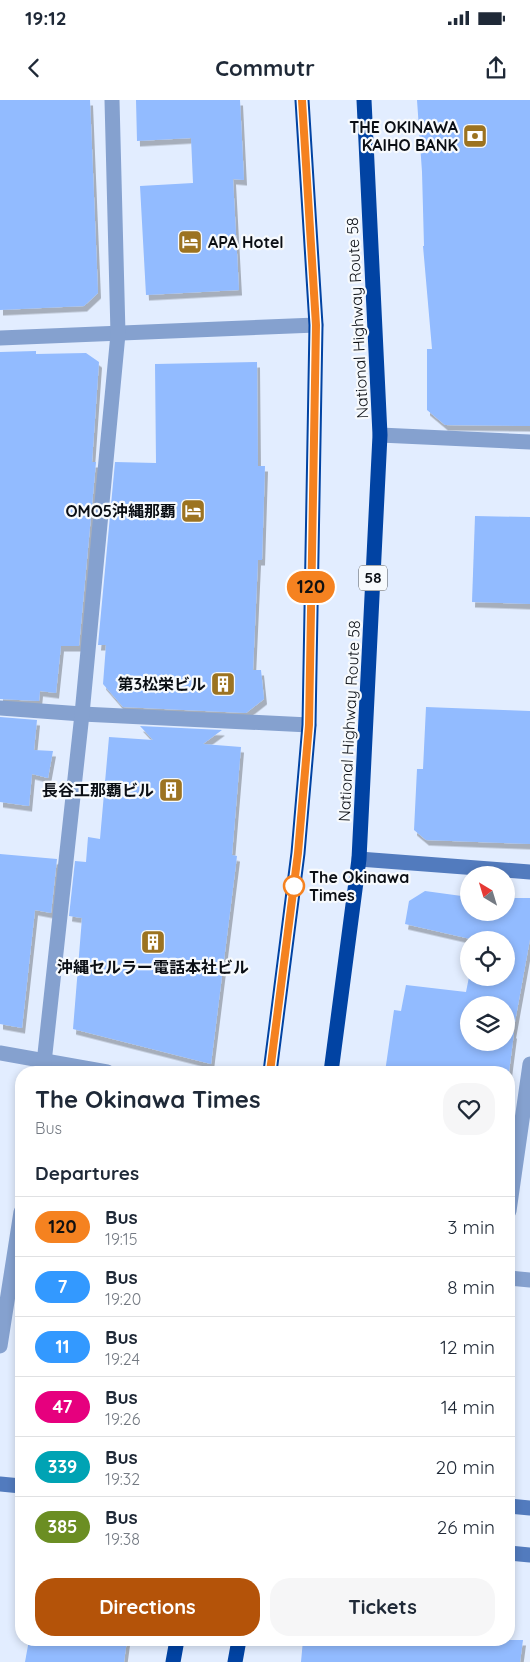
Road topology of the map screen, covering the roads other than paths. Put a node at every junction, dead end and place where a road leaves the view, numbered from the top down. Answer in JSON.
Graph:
{"nodes":[{"id":1,"x":112,"y":100,"type":"edge"},
{"id":2,"x":302,"y":100,"type":"edge"},
{"id":3,"x":364,"y":100,"type":"edge"},
{"id":4,"x":316,"y":325,"type":"junction"},
{"id":5,"x":118,"y":334,"type":"junction"},
{"id":6,"x":0,"y":338,"type":"edge"},
{"id":7,"x":380,"y":434,"type":"junction"},
{"id":8,"x":530,"y":442,"type":"edge"},
{"id":9,"x":0,"y":708,"type":"edge"},
{"id":10,"x":82,"y":714,"type":"junction"},
{"id":11,"x":309,"y":725,"type":"junction"},
{"id":12,"x":359,"y":859,"type":"junction"},
{"id":13,"x":530,"y":872,"type":"edge"},
{"id":14,"x":0,"y":1053,"type":"edge"},
{"id":15,"x":530,"y":1064,"type":"edge"},
{"id":16,"x":41,"y":1066,"type":"edge"},
{"id":17,"x":44,"y":1066,"type":"edge"},
{"id":18,"x":271,"y":1066,"type":"edge"},
{"id":19,"x":332,"y":1066,"type":"edge"},
{"id":20,"x":515,"y":1170,"type":"edge"},
{"id":21,"x":15,"y":1250,"type":"edge"},
{"id":22,"x":515,"y":1279,"type":"edge"},
{"id":23,"x":530,"y":1280,"type":"edge"},
{"id":24,"x":0,"y":1346,"type":"edge"},
{"id":25,"x":0,"y":1484,"type":"edge"},
{"id":26,"x":15,"y":1485,"type":"edge"},
{"id":27,"x":515,"y":1507,"type":"edge"},
{"id":28,"x":530,"y":1508,"type":"edge"},
{"id":29,"x":515,"y":1554,"type":"edge"},
{"id":30,"x":530,"y":1555,"type":"edge"},
{"id":31,"x":176,"y":1646,"type":"edge"},
{"id":32,"x":238,"y":1646,"type":"edge"},
{"id":33,"x":173,"y":1662,"type":"edge"},
{"id":34,"x":235,"y":1662,"type":"edge"}],
"edges":[{"from":1,"to":5,"type":"street"},
{"from":2,"to":4,"type":"highway"},
{"from":3,"to":7,"type":"highway","name":"National Highway Route 58","number":"58"},
{"from":4,"to":5,"type":"street"},
{"from":4,"to":11,"type":"highway"},
{"from":5,"to":6,"type":"street"},
{"from":5,"to":10,"type":"street"},
{"from":7,"to":8,"type":"street"},
{"from":7,"to":12,"type":"highway","name":"National Highway Route 58","number":"58"},
{"from":9,"to":10,"type":"street"},
{"from":10,"to":11,"type":"street"},
{"from":10,"to":17,"type":"street"},
{"from":11,"to":18,"type":"highway"},
{"from":12,"to":13,"type":"street"},
{"from":12,"to":19,"type":"highway","name":"National Highway Route 58","number":"58"},
{"from":14,"to":16,"type":"street"},
{"from":15,"to":20,"type":"street"},
{"from":21,"to":24,"type":"street"},
{"from":22,"to":23,"type":"street"},
{"from":25,"to":26,"type":"street"},
{"from":27,"to":28,"type":"street"},
{"from":29,"to":30,"type":"street"},
{"from":31,"to":33,"type":"highway"},
{"from":32,"to":34,"type":"highway"}]}
